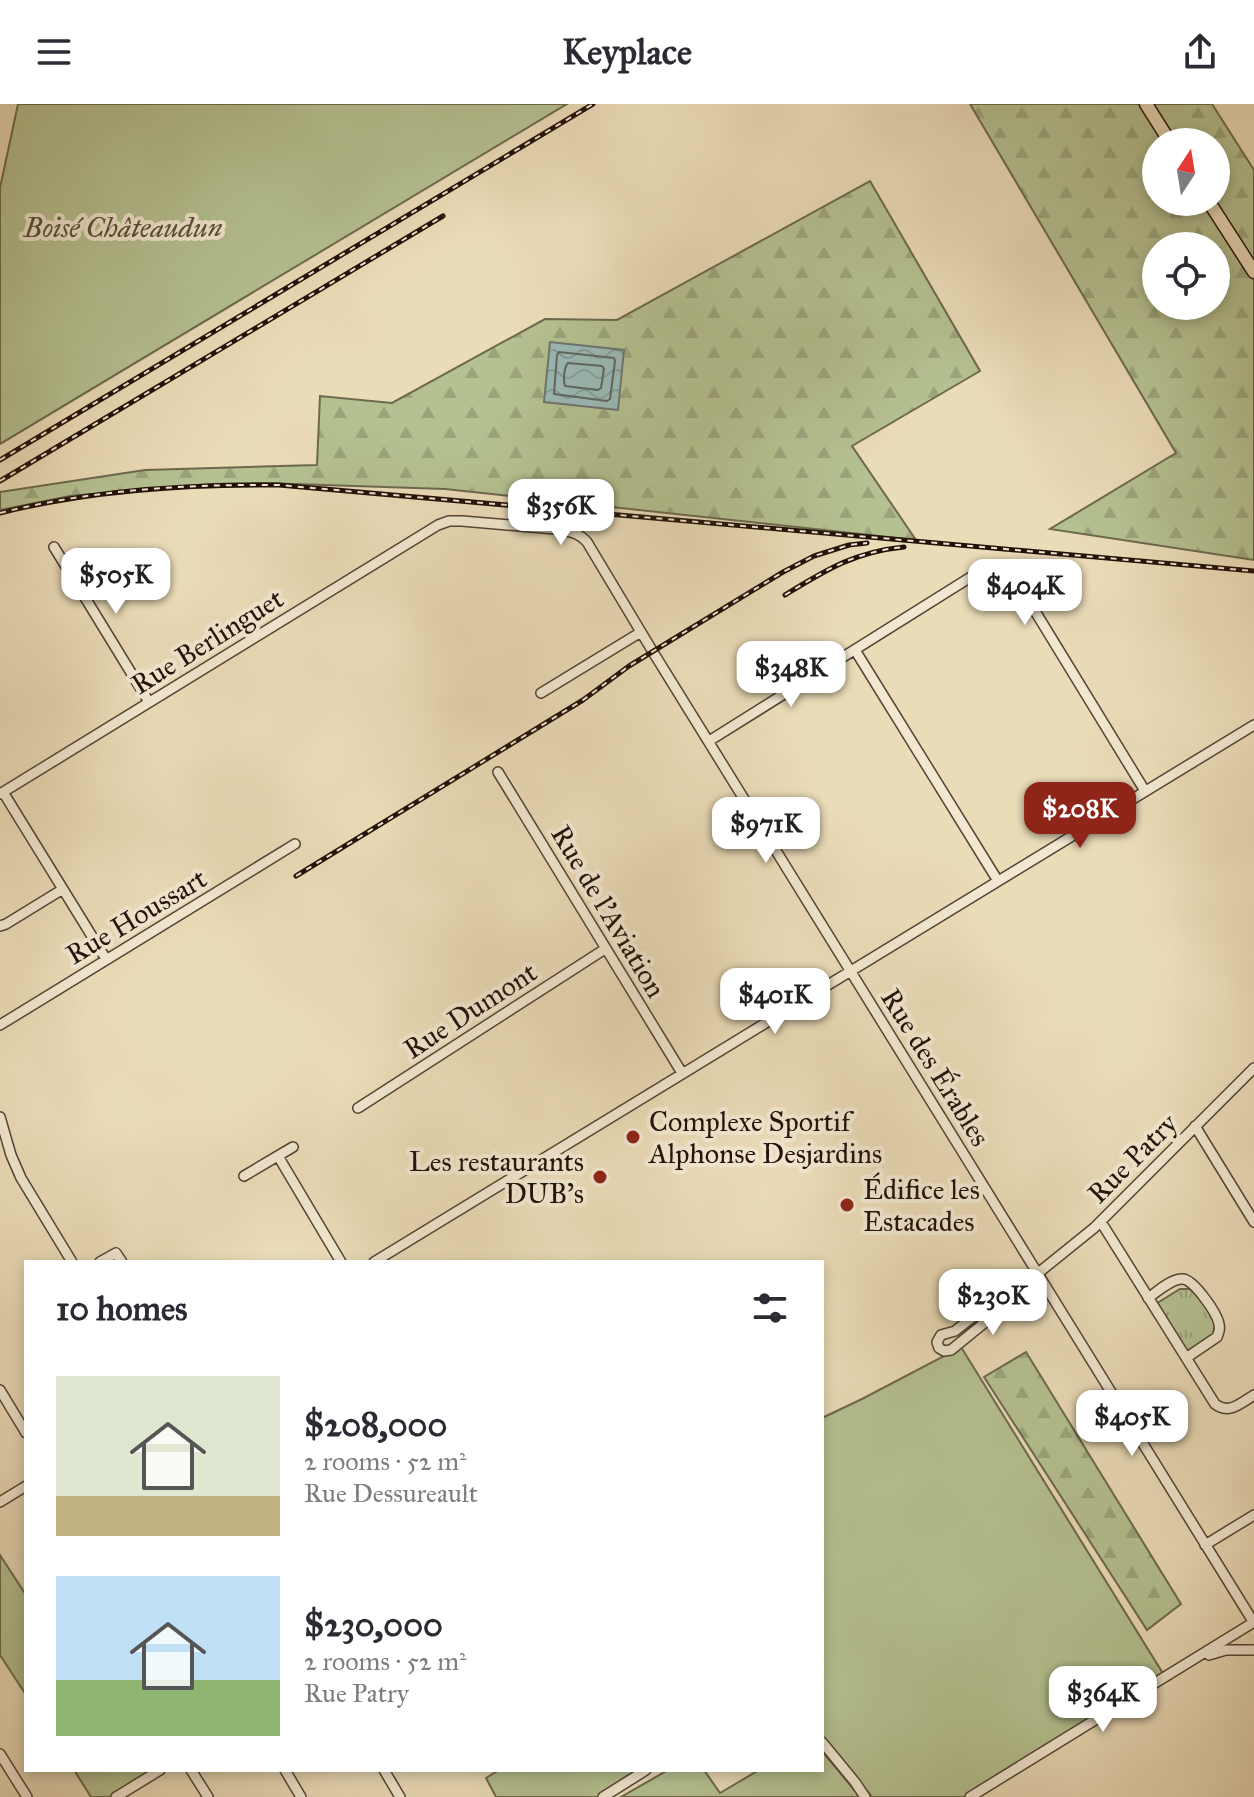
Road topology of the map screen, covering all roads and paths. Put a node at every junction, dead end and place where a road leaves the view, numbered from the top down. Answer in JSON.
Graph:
{"nodes":[{"id":1,"x":1146,"y":104,"type":"edge"},
{"id":2,"x":1161,"y":128,"type":"edge"},
{"id":3,"x":1218,"y":216,"type":"edge"},
{"id":4,"x":1254,"y":272,"type":"edge"},
{"id":5,"x":438,"y":525,"type":"joint"},
{"id":6,"x":54,"y":547,"type":"dead end"},
{"id":7,"x":641,"y":632,"type":"junction"},
{"id":8,"x":855,"y":650,"type":"junction"},
{"id":9,"x":541,"y":693,"type":"dead end"},
{"id":10,"x":149,"y":702,"type":"junction"},
{"id":11,"x":1254,"y":725,"type":"edge"},
{"id":12,"x":709,"y":741,"type":"junction"},
{"id":13,"x":498,"y":772,"type":"dead end"},
{"id":14,"x":1145,"y":791,"type":"junction"},
{"id":15,"x":2,"y":793,"type":"edge"},
{"id":16,"x":295,"y":844,"type":"dead end"},
{"id":17,"x":998,"y":881,"type":"junction"},
{"id":18,"x":63,"y":889,"type":"junction"},
{"id":19,"x":0,"y":926,"type":"edge"},
{"id":20,"x":605,"y":949,"type":"junction"},
{"id":21,"x":106,"y":959,"type":"junction"},
{"id":22,"x":850,"y":971,"type":"junction"},
{"id":23,"x":0,"y":1025,"type":"edge"},
{"id":24,"x":1254,"y":1068,"type":"edge"},
{"id":25,"x":682,"y":1073,"type":"junction"},
{"id":26,"x":358,"y":1108,"type":"dead end"},
{"id":27,"x":0,"y":1117,"type":"edge"},
{"id":28,"x":1195,"y":1126,"type":"junction"},
{"id":29,"x":293,"y":1147,"type":"dead end"},
{"id":30,"x":278,"y":1156,"type":"junction"},
{"id":31,"x":244,"y":1176,"type":"dead end"},
{"id":32,"x":1101,"y":1222,"type":"junction"},
{"id":33,"x":1254,"y":1222,"type":"edge"},
{"id":34,"x":71,"y":1260,"type":"edge"},
{"id":35,"x":104,"y":1260,"type":"edge"},
{"id":36,"x":121,"y":1260,"type":"edge"},
{"id":37,"x":340,"y":1260,"type":"edge"},
{"id":38,"x":377,"y":1260,"type":"edge"},
{"id":39,"x":1037,"y":1274,"type":"junction"},
{"id":40,"x":1148,"y":1298,"type":"junction"},
{"id":41,"x":1186,"y":1358,"type":"junction"},
{"id":42,"x":0,"y":1390,"type":"edge"},
{"id":43,"x":1254,"y":1395,"type":"edge"},
{"id":44,"x":24,"y":1426,"type":"edge"},
{"id":45,"x":24,"y":1487,"type":"edge"},
{"id":46,"x":0,"y":1502,"type":"edge"},
{"id":47,"x":1254,"y":1515,"type":"edge"},
{"id":48,"x":1205,"y":1545,"type":"junction"},
{"id":49,"x":1254,"y":1623,"type":"edge"},
{"id":50,"x":1254,"y":1650,"type":"edge"},
{"id":51,"x":1195,"y":1659,"type":"junction"},
{"id":52,"x":824,"y":1744,"type":"edge"},
{"id":53,"x":0,"y":1754,"type":"edge"},
{"id":54,"x":157,"y":1772,"type":"edge"},
{"id":55,"x":192,"y":1772,"type":"edge"},
{"id":56,"x":286,"y":1772,"type":"edge"},
{"id":57,"x":385,"y":1772,"type":"edge"},
{"id":58,"x":643,"y":1772,"type":"edge"},
{"id":59,"x":119,"y":1796,"type":"edge"},
{"id":60,"x":27,"y":1797,"type":"edge"},
{"id":61,"x":208,"y":1797,"type":"edge"},
{"id":62,"x":301,"y":1797,"type":"edge"},
{"id":63,"x":400,"y":1797,"type":"edge"},
{"id":64,"x":603,"y":1797,"type":"edge"},
{"id":65,"x":865,"y":1797,"type":"edge"},
{"id":66,"x":970,"y":1797,"type":"edge"}],
"edges":[{"from":1,"to":2,"type":"main road"},
{"from":3,"to":4,"type":"main road"},
{"from":5,"to":7,"type":"street","name":"Rue des Érables"},
{"from":5,"to":10,"type":"street","name":"Rue Berlinguet"},
{"from":6,"to":10,"type":"street"},
{"from":7,"to":9,"type":"street"},
{"from":7,"to":12,"type":"street","name":"Rue des Érables"},
{"from":8,"to":12,"type":"street"},
{"from":8,"to":14,"type":"street"},
{"from":8,"to":17,"type":"street"},
{"from":10,"to":15,"type":"street","name":"Rue Berlinguet"},
{"from":11,"to":14,"type":"street"},
{"from":12,"to":22,"type":"street","name":"Rue des Érables"},
{"from":13,"to":20,"type":"street","name":"Rue de l'Aviation"},
{"from":14,"to":17,"type":"street"},
{"from":15,"to":18,"type":"street"},
{"from":16,"to":21,"type":"street","name":"Rue Houssart"},
{"from":17,"to":22,"type":"street"},
{"from":18,"to":19,"type":"street"},
{"from":18,"to":21,"type":"street"},
{"from":20,"to":25,"type":"street","name":"Rue de l'Aviation"},
{"from":20,"to":26,"type":"street","name":"Rue Dumont"},
{"from":21,"to":23,"type":"street","name":"Rue Houssart"},
{"from":22,"to":25,"type":"street"},
{"from":22,"to":39,"type":"street","name":"Rue des Érables"},
{"from":24,"to":28,"type":"street","name":"Rue Patry"},
{"from":25,"to":38,"type":"street"},
{"from":27,"to":34,"type":"street"},
{"from":28,"to":32,"type":"street","name":"Rue Patry"},
{"from":28,"to":33,"type":"street"},
{"from":29,"to":30,"type":"street"},
{"from":30,"to":31,"type":"street"},
{"from":30,"to":37,"type":"street"},
{"from":32,"to":39,"type":"street","name":"Rue Patry"},
{"from":32,"to":40,"type":"street"},
{"from":35,"to":36,"type":"street"},
{"from":39,"to":39,"type":"street","name":"Rue Patry"},
{"from":39,"to":48,"type":"street","name":"Rue des Érables"},
{"from":40,"to":41,"type":"street"},
{"from":40,"to":41,"type":"street"},
{"from":41,"to":43,"type":"street"},
{"from":42,"to":44,"type":"street"},
{"from":45,"to":46,"type":"street"},
{"from":47,"to":48,"type":"street"},
{"from":48,"to":49,"type":"street","name":"Rue des Érables"},
{"from":49,"to":51,"type":"street"},
{"from":50,"to":51,"type":"street"},
{"from":51,"to":66,"type":"street"},
{"from":52,"to":65,"type":"street"},
{"from":53,"to":60,"type":"street"},
{"from":54,"to":59,"type":"street"},
{"from":55,"to":61,"type":"street"},
{"from":56,"to":62,"type":"street"},
{"from":57,"to":63,"type":"street"},
{"from":58,"to":64,"type":"street"}]}
